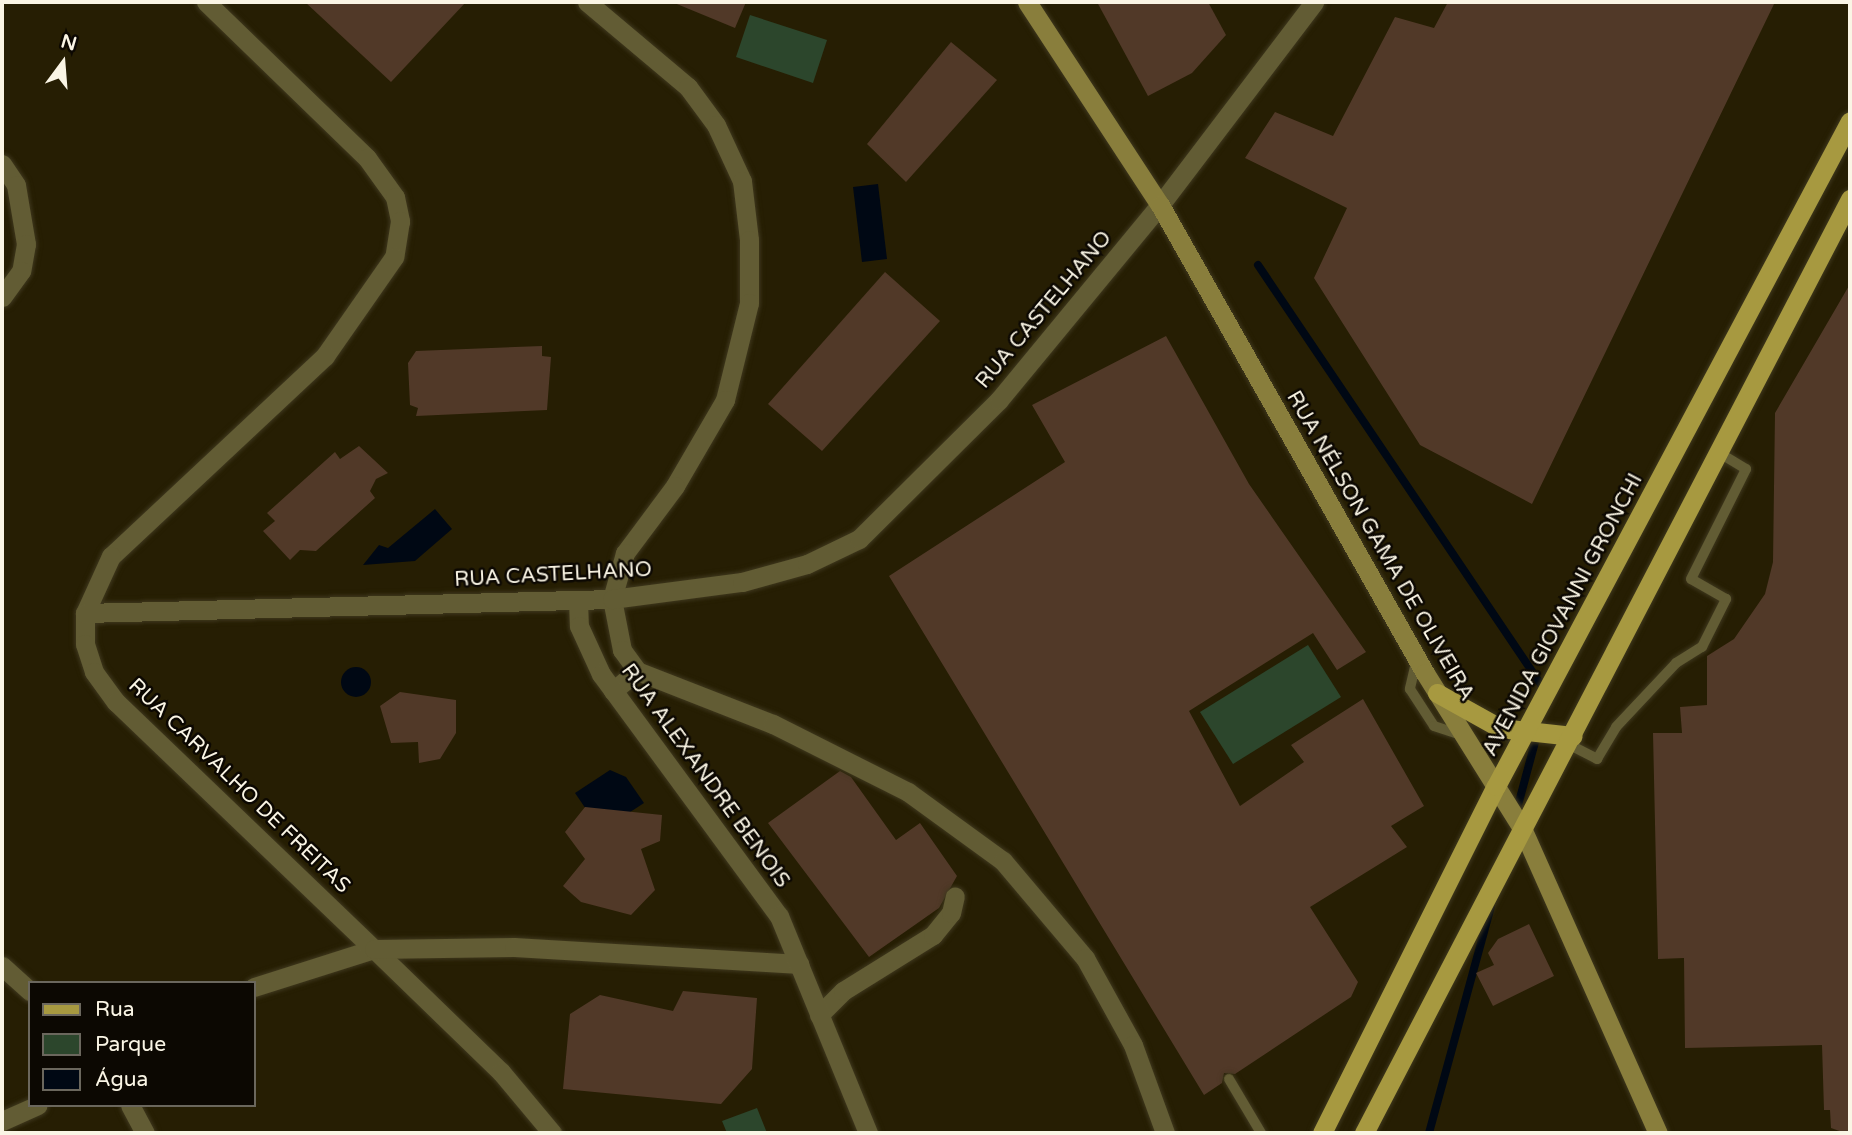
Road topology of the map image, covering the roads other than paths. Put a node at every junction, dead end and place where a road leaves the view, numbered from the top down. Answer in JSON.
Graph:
{"nodes":[{"id":1,"x":206,"y":2,"type":"edge"},
{"id":2,"x":587,"y":2,"type":"edge"},
{"id":3,"x":1027,"y":2,"type":"edge"},
{"id":4,"x":1314,"y":2,"type":"edge"},
{"id":5,"x":1850,"y":121,"type":"edge"},
{"id":6,"x":1841,"y":151,"type":"edge"},
{"id":7,"x":2,"y":164,"type":"edge"},
{"id":8,"x":1850,"y":199,"type":"edge"},
{"id":9,"x":1160,"y":205,"type":"junction"},
{"id":10,"x":2,"y":297,"type":"edge"},
{"id":11,"x":1719,"y":453,"type":"junction"},
{"id":12,"x":612,"y":599,"type":"junction"},
{"id":13,"x":578,"y":600,"type":"junction"},
{"id":14,"x":85,"y":613,"type":"junction"},
{"id":15,"x":1417,"y":658,"type":"junction"},
{"id":16,"x":637,"y":671,"type":"junction"},
{"id":17,"x":613,"y":691,"type":"junction"},
{"id":18,"x":1437,"y":694,"type":"junction"},
{"id":19,"x":1528,"y":734,"type":"junction"},
{"id":20,"x":1464,"y":736,"type":"junction"},
{"id":21,"x":1570,"y":740,"type":"junction"},
{"id":22,"x":1496,"y":786,"type":"junction"},
{"id":23,"x":1522,"y":828,"type":"junction"},
{"id":24,"x":955,"y":896,"type":"dead end"},
{"id":25,"x":374,"y":949,"type":"junction"},
{"id":26,"x":799,"y":964,"type":"junction"},
{"id":27,"x":2,"y":966,"type":"edge"},
{"id":28,"x":256,"y":986,"type":"edge"},
{"id":29,"x":28,"y":989,"type":"edge"},
{"id":30,"x":819,"y":1015,"type":"junction"},
{"id":31,"x":1229,"y":1079,"type":"dead end"},
{"id":32,"x":34,"y":1107,"type":"edge"},
{"id":33,"x":131,"y":1107,"type":"edge"},
{"id":34,"x":2,"y":1121,"type":"edge"},
{"id":35,"x":145,"y":1133,"type":"edge"},
{"id":36,"x":552,"y":1133,"type":"edge"},
{"id":37,"x":868,"y":1133,"type":"edge"},
{"id":38,"x":1165,"y":1133,"type":"edge"},
{"id":39,"x":1261,"y":1133,"type":"edge"},
{"id":40,"x":1322,"y":1133,"type":"edge"},
{"id":41,"x":1364,"y":1133,"type":"edge"},
{"id":42,"x":1658,"y":1133,"type":"edge"}],
"edges":[{"from":1,"to":14,"type":"street","name":"RUA CARVALHO DE FREITAS"},
{"from":2,"to":12,"type":"street"},
{"from":3,"to":9,"type":"main road","name":"RUA NÉLSON GAMA DE OLIVEIRA"},
{"from":4,"to":9,"type":"street","name":"RUA CASTELHANO"},
{"from":5,"to":6,"type":"main road","name":"AVENIDA GIOVANNI GRONCHI"},
{"from":6,"to":19,"type":"main road","name":"AVENIDA GIOVANNI GRONCHI"},
{"from":7,"to":10,"type":"street"},
{"from":8,"to":11,"type":"main road"},
{"from":9,"to":12,"type":"street","name":"RUA CASTELHANO"},
{"from":9,"to":15,"type":"main road","name":"RUA NÉLSON GAMA DE OLIVEIRA"},
{"from":11,"to":21,"type":"main road"},
{"from":11,"to":21,"type":"lane"},
{"from":12,"to":13,"type":"street","name":"RUA CASTELHANO"},
{"from":12,"to":16,"type":"street"},
{"from":13,"to":14,"type":"street","name":"RUA CASTELHANO"},
{"from":13,"to":17,"type":"street","name":"RUA ALEXANDRE BENOIS"},
{"from":14,"to":25,"type":"street","name":"RUA CARVALHO DE FREITAS"},
{"from":15,"to":18,"type":"main road","name":"RUA NÉLSON GAMA DE OLIVEIRA"},
{"from":15,"to":20,"type":"lane"},
{"from":16,"to":17,"type":"street"},
{"from":16,"to":38,"type":"street"},
{"from":17,"to":26,"type":"street","name":"RUA ALEXANDRE BENOIS"},
{"from":18,"to":19,"type":"main road"},
{"from":18,"to":20,"type":"main road","name":"RUA NÉLSON GAMA DE OLIVEIRA"},
{"from":19,"to":21,"type":"main road"},
{"from":19,"to":22,"type":"main road","name":"AVENIDA GIOVANNI GRONCHI"},
{"from":20,"to":22,"type":"main road","name":"RUA NÉLSON GAMA DE OLIVEIRA"},
{"from":21,"to":23,"type":"main road"},
{"from":22,"to":23,"type":"main road","name":"RUA NÉLSON GAMA DE OLIVEIRA"},
{"from":22,"to":40,"type":"main road","name":"AVENIDA GIOVANNI GRONCHI"},
{"from":23,"to":41,"type":"main road"},
{"from":23,"to":42,"type":"main road","name":"RUA NÉLSON GAMA DE OLIVEIRA"},
{"from":24,"to":30,"type":"street"},
{"from":25,"to":26,"type":"street"},
{"from":25,"to":28,"type":"street"},
{"from":25,"to":36,"type":"street","name":"RUA CARVALHO DE FREITAS"},
{"from":26,"to":30,"type":"street","name":"RUA ALEXANDRE BENOIS"},
{"from":27,"to":29,"type":"street"},
{"from":30,"to":37,"type":"street","name":"RUA ALEXANDRE BENOIS"},
{"from":31,"to":39,"type":"lane"},
{"from":32,"to":34,"type":"street"},
{"from":33,"to":35,"type":"street"}]}
